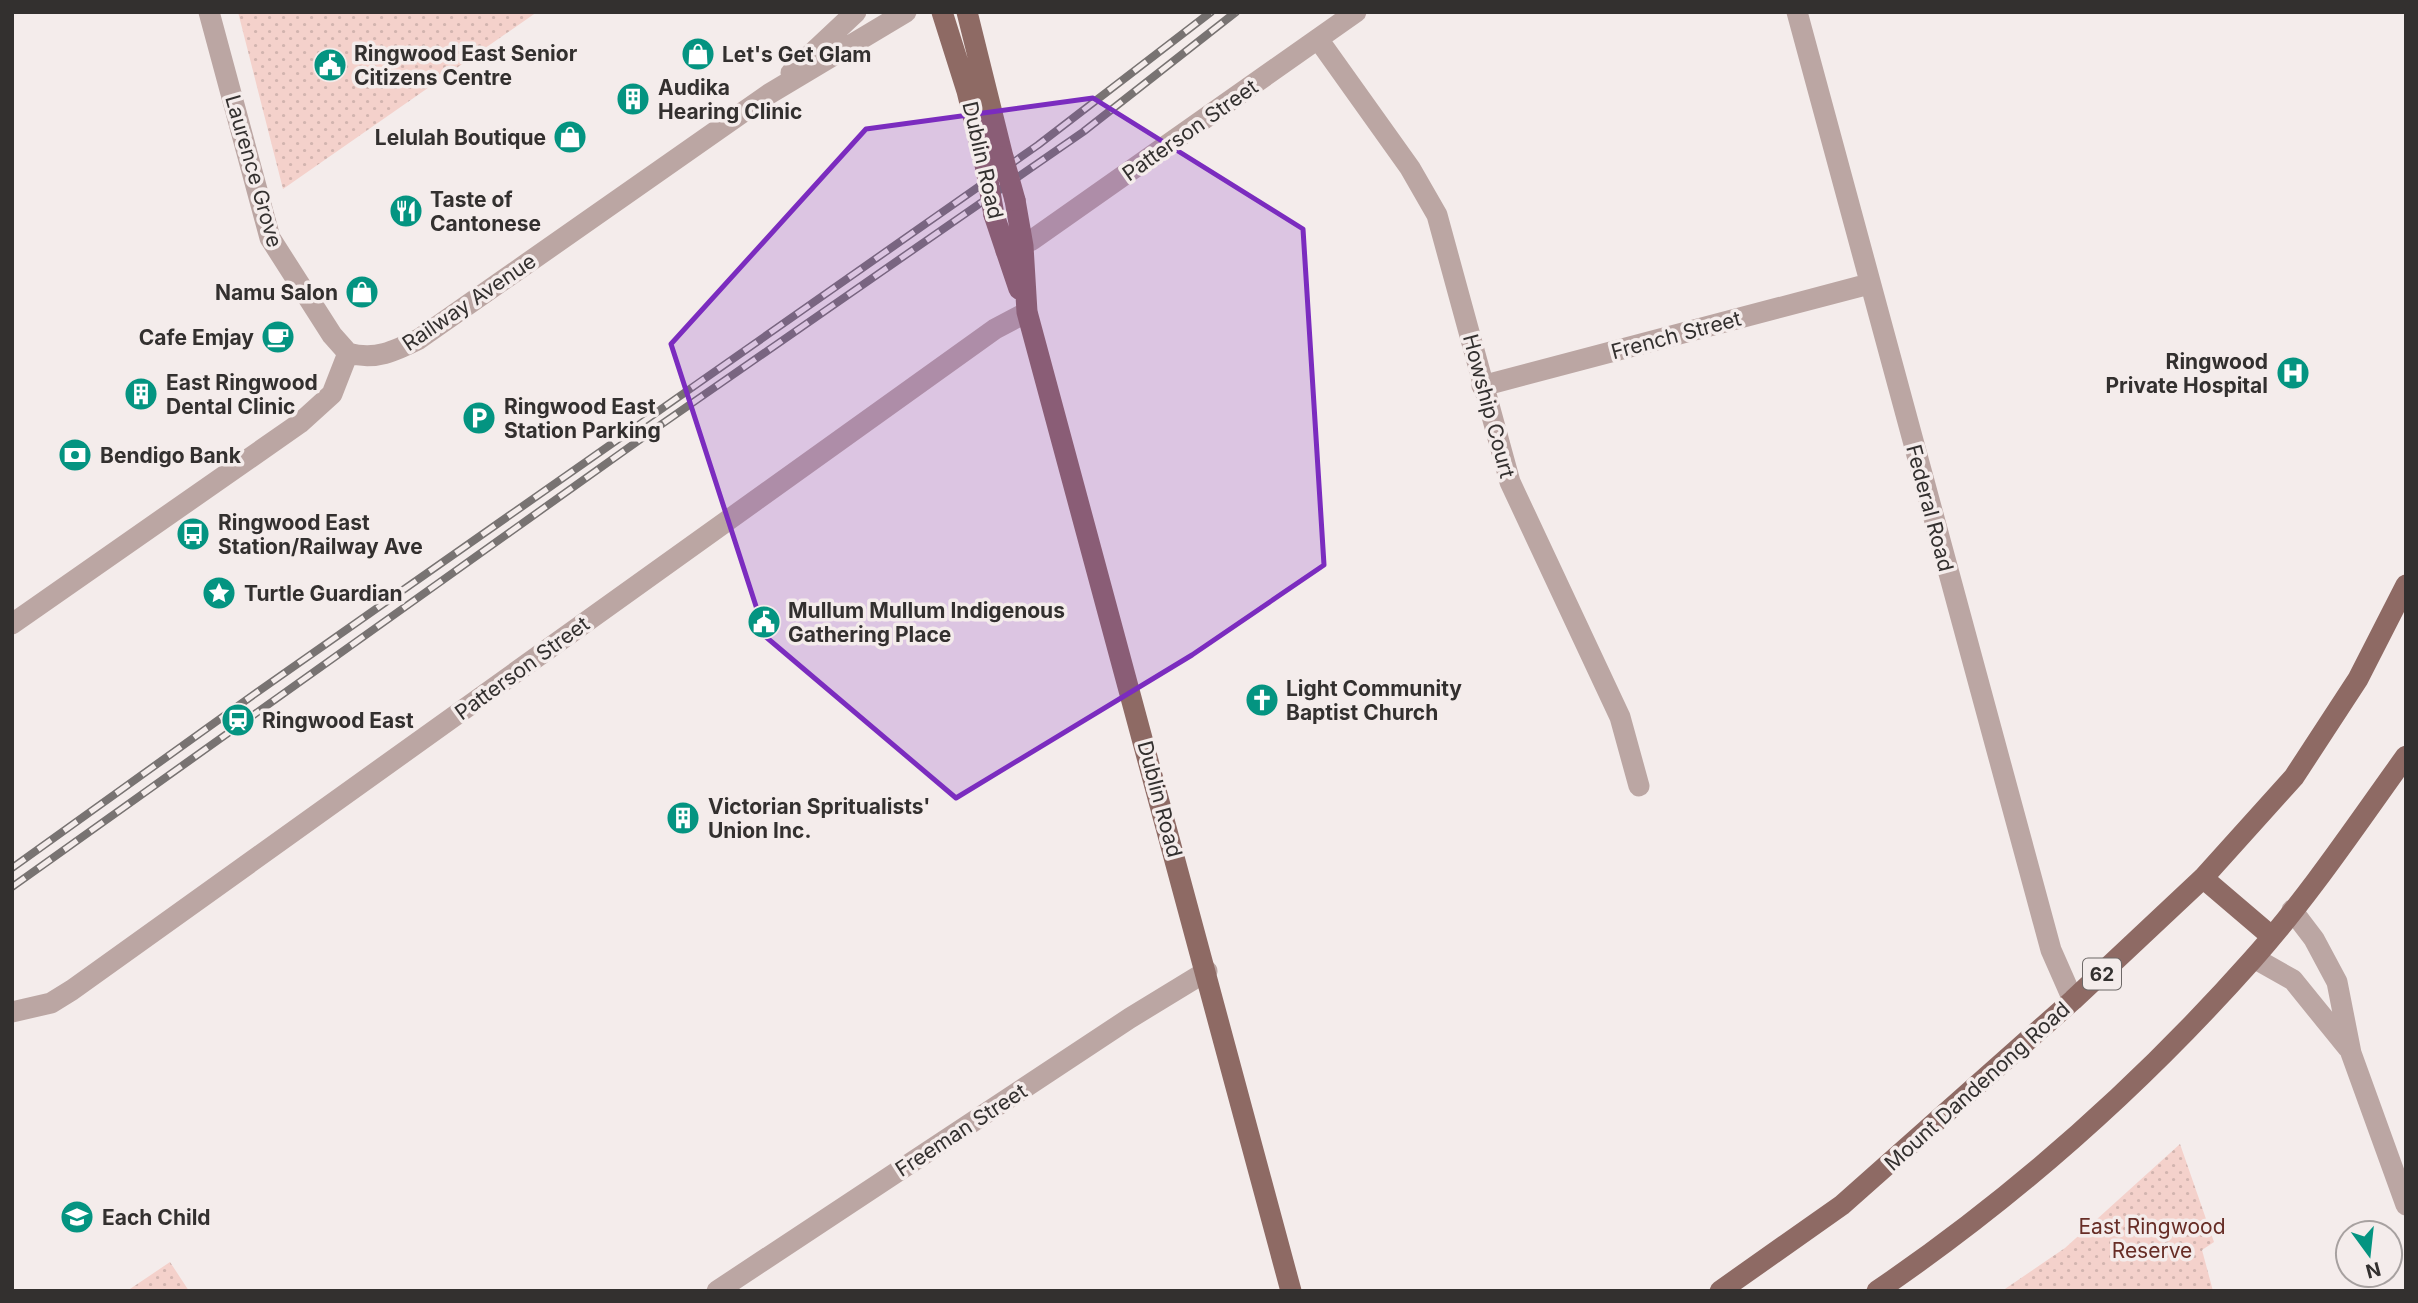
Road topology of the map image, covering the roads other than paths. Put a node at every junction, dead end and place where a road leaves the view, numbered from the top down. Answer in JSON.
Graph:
{"nodes":[{"id":1,"x":209,"y":12,"type":"edge"},
{"id":2,"x":856,"y":12,"type":"edge"},
{"id":3,"x":906,"y":12,"type":"edge"},
{"id":4,"x":942,"y":12,"type":"edge"},
{"id":5,"x":967,"y":12,"type":"edge"},
{"id":6,"x":1356,"y":12,"type":"edge"},
{"id":7,"x":1797,"y":12,"type":"edge"},
{"id":8,"x":1318,"y":39,"type":"junction"},
{"id":9,"x":769,"y":94,"type":"junction"},
{"id":10,"x":995,"y":163,"type":"junction"},
{"id":11,"x":1013,"y":249,"type":"junction"},
{"id":12,"x":1869,"y":284,"type":"junction"},
{"id":13,"x":1026,"y":309,"type":"junction"},
{"id":14,"x":348,"y":353,"type":"junction"},
{"id":15,"x":1482,"y":386,"type":"junction"},
{"id":16,"x":2406,"y":585,"type":"edge"},
{"id":17,"x":15,"y":615,"type":"edge"},
{"id":18,"x":2406,"y":756,"type":"edge"},
{"id":19,"x":1639,"y":786,"type":"dead end"},
{"id":20,"x":2203,"y":878,"type":"junction"},
{"id":21,"x":2292,"y":910,"type":"junction"},
{"id":22,"x":2271,"y":936,"type":"junction"},
{"id":23,"x":2254,"y":958,"type":"junction"},
{"id":24,"x":1207,"y":971,"type":"junction"},
{"id":25,"x":2073,"y":1000,"type":"junction"},
{"id":26,"x":12,"y":1012,"type":"edge"},
{"id":27,"x":2351,"y":1052,"type":"junction"},
{"id":28,"x":2406,"y":1205,"type":"edge"},
{"id":29,"x":717,"y":1291,"type":"edge"},
{"id":30,"x":1292,"y":1291,"type":"edge"},
{"id":31,"x":1720,"y":1291,"type":"edge"},
{"id":32,"x":1877,"y":1291,"type":"edge"}],
"edges":[{"from":1,"to":14,"type":"street","name":"Laurence Grove"},
{"from":2,"to":9,"type":"street","name":"Railway Avenue"},
{"from":3,"to":9,"type":"street","name":"Railway Avenue"},
{"from":4,"to":10,"type":"main road","name":"Dublin Road"},
{"from":5,"to":10,"type":"main road","name":"Dublin Road"},
{"from":6,"to":8,"type":"street","name":"Patterson Street"},
{"from":7,"to":12,"type":"street","name":"Federal Road"},
{"from":8,"to":11,"type":"street","name":"Patterson Street"},
{"from":8,"to":15,"type":"street","name":"Howship Court"},
{"from":9,"to":14,"type":"street","name":"Railway Avenue"},
{"from":10,"to":11,"type":"main road","name":"Dublin Road","bridge":true},
{"from":10,"to":11,"type":"main road","name":"Dublin Road","bridge":true},
{"from":11,"to":13,"type":"main road","name":"Dublin Road"},
{"from":12,"to":15,"type":"street","name":"French Street"},
{"from":12,"to":25,"type":"street","name":"Federal Road"},
{"from":13,"to":24,"type":"main road","name":"Dublin Road"},
{"from":13,"to":26,"type":"street","name":"Patterson Street"},
{"from":14,"to":17,"type":"street"},
{"from":15,"to":19,"type":"street","name":"Howship Court"},
{"from":16,"to":20,"type":"main road","name":"Mount Dandenong Road","number":"62"},
{"from":18,"to":21,"type":"main road"},
{"from":20,"to":22,"type":"main road"},
{"from":20,"to":25,"type":"main road","name":"Mount Dandenong Road","number":"62"},
{"from":21,"to":22,"type":"main road"},
{"from":21,"to":27,"type":"street"},
{"from":22,"to":23,"type":"main road"},
{"from":23,"to":27,"type":"street"},
{"from":23,"to":32,"type":"main road"},
{"from":24,"to":29,"type":"street","name":"Freeman Street"},
{"from":24,"to":30,"type":"main road","name":"Dublin Road"},
{"from":25,"to":31,"type":"main road","name":"Mount Dandenong Road","number":"62"},
{"from":27,"to":28,"type":"street"}]}
